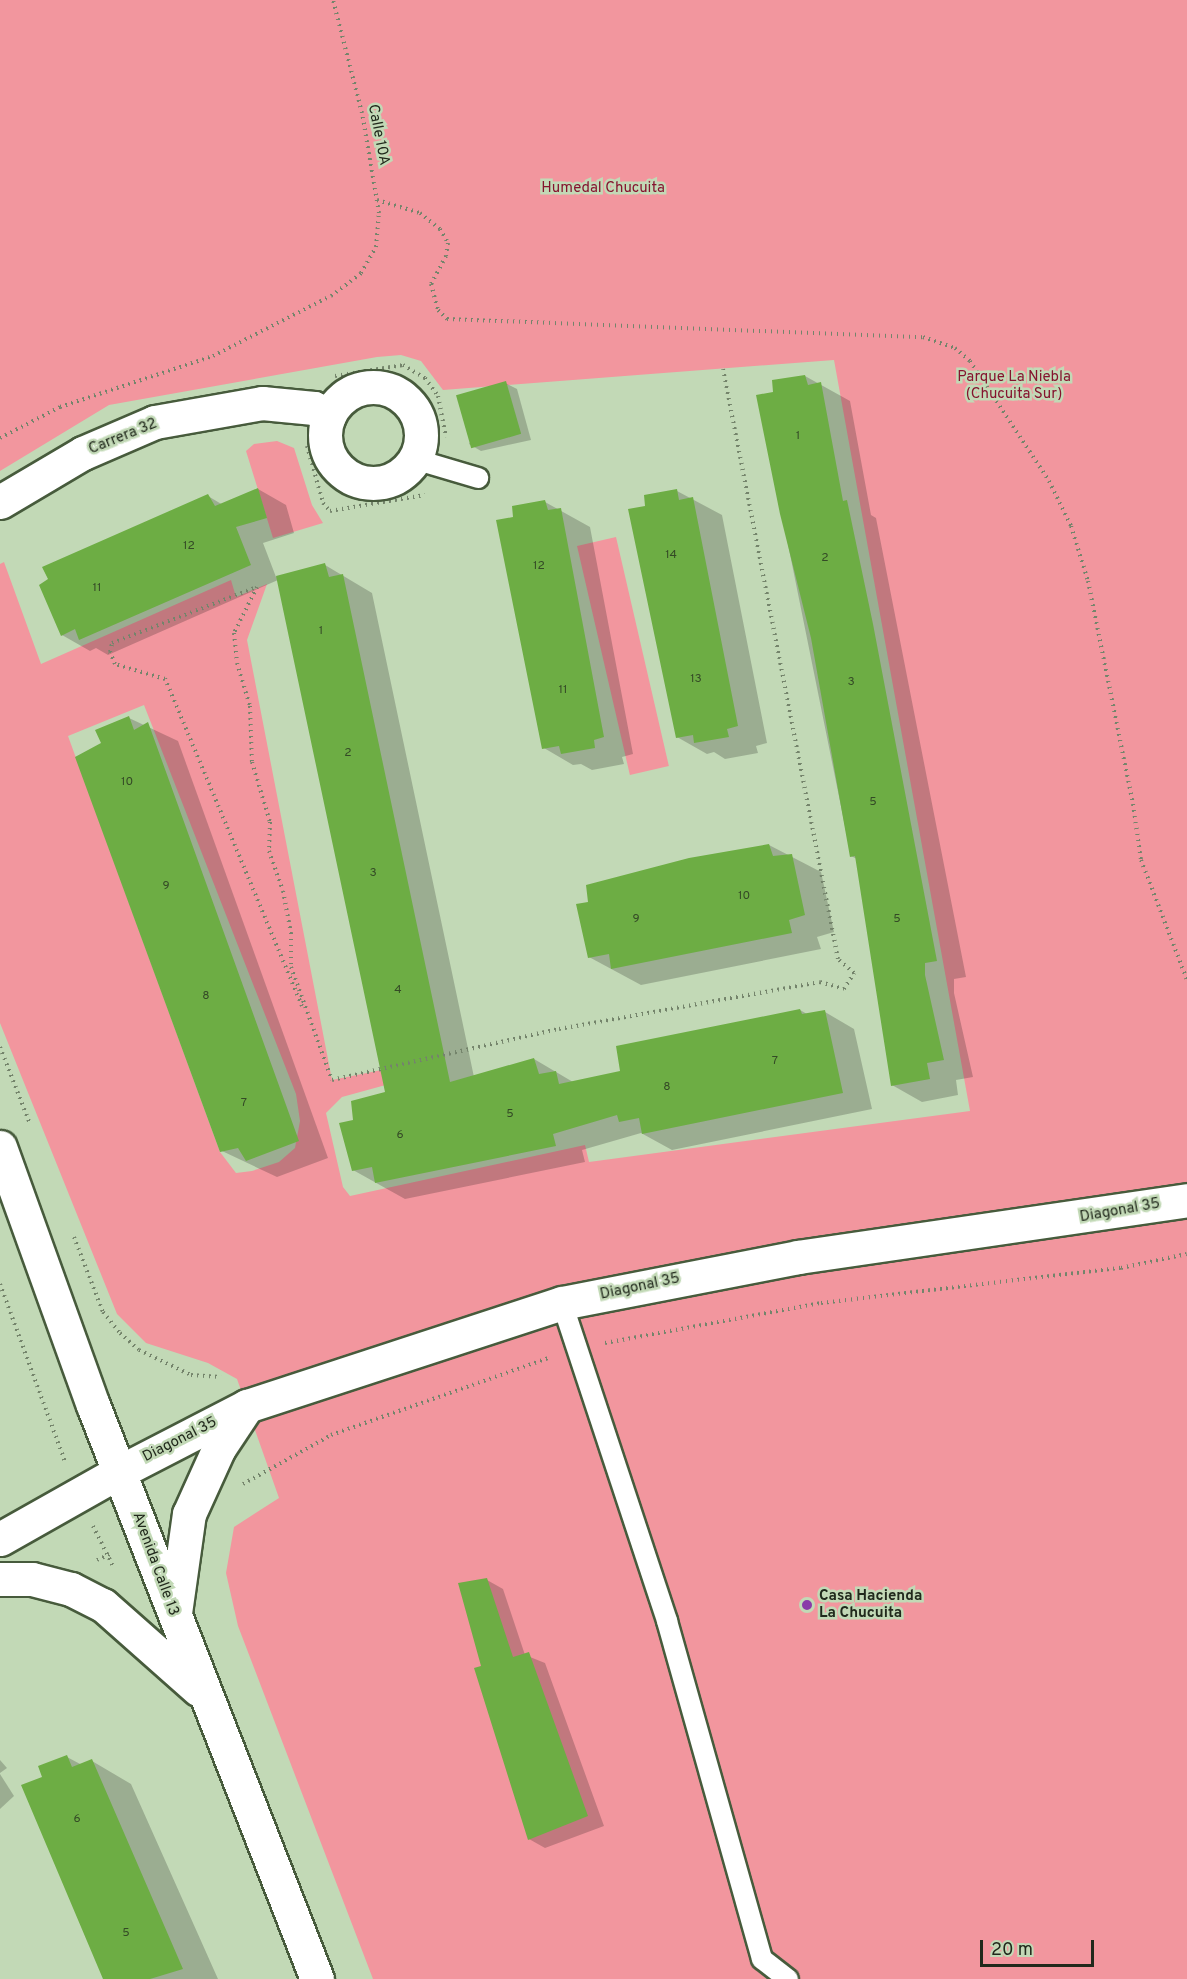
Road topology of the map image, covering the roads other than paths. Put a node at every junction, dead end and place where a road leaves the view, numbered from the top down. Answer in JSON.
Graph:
{"nodes":[{"id":1,"x":328,"y":416,"type":"junction"},
{"id":2,"x":414,"y":459,"type":"junction"},
{"id":3,"x":478,"y":478,"type":"dead end"},
{"id":4,"x":0,"y":502,"type":"edge"},
{"id":5,"x":0,"y":1147,"type":"edge"},
{"id":6,"x":1187,"y":1200,"type":"edge"},
{"id":7,"x":562,"y":1303,"type":"junction"},
{"id":8,"x":247,"y":1406,"type":"junction"},
{"id":9,"x":119,"y":1472,"type":"junction"},
{"id":10,"x":0,"y":1539,"type":"edge"},
{"id":11,"x":0,"y":1579,"type":"edge"},
{"id":12,"x":174,"y":1617,"type":"junction"},
{"id":13,"x":207,"y":1697,"type":"junction"},
{"id":14,"x":317,"y":1979,"type":"edge"},
{"id":15,"x":788,"y":1979,"type":"edge"}],
"edges":[{"from":1,"to":2,"type":"street"},
{"from":1,"to":2,"type":"street"},
{"from":1,"to":4,"type":"street","name":"Carrera 32"},
{"from":2,"to":3,"type":"lane"},
{"from":5,"to":9,"type":"street","name":"Avenida Calle 13"},
{"from":6,"to":7,"type":"street","name":"Diagonal 35"},
{"from":7,"to":8,"type":"street","name":"Diagonal 35"},
{"from":7,"to":15,"type":"lane"},
{"from":8,"to":9,"type":"street","name":"Diagonal 35"},
{"from":8,"to":12,"type":"street"},
{"from":9,"to":10,"type":"street","name":"Diagonal 35"},
{"from":9,"to":12,"type":"street","name":"Avenida Calle 13"},
{"from":11,"to":13,"type":"street"},
{"from":12,"to":13,"type":"street","name":"Avenida Calle 13"},
{"from":13,"to":14,"type":"street","name":"Avenida Calle 13"}]}
